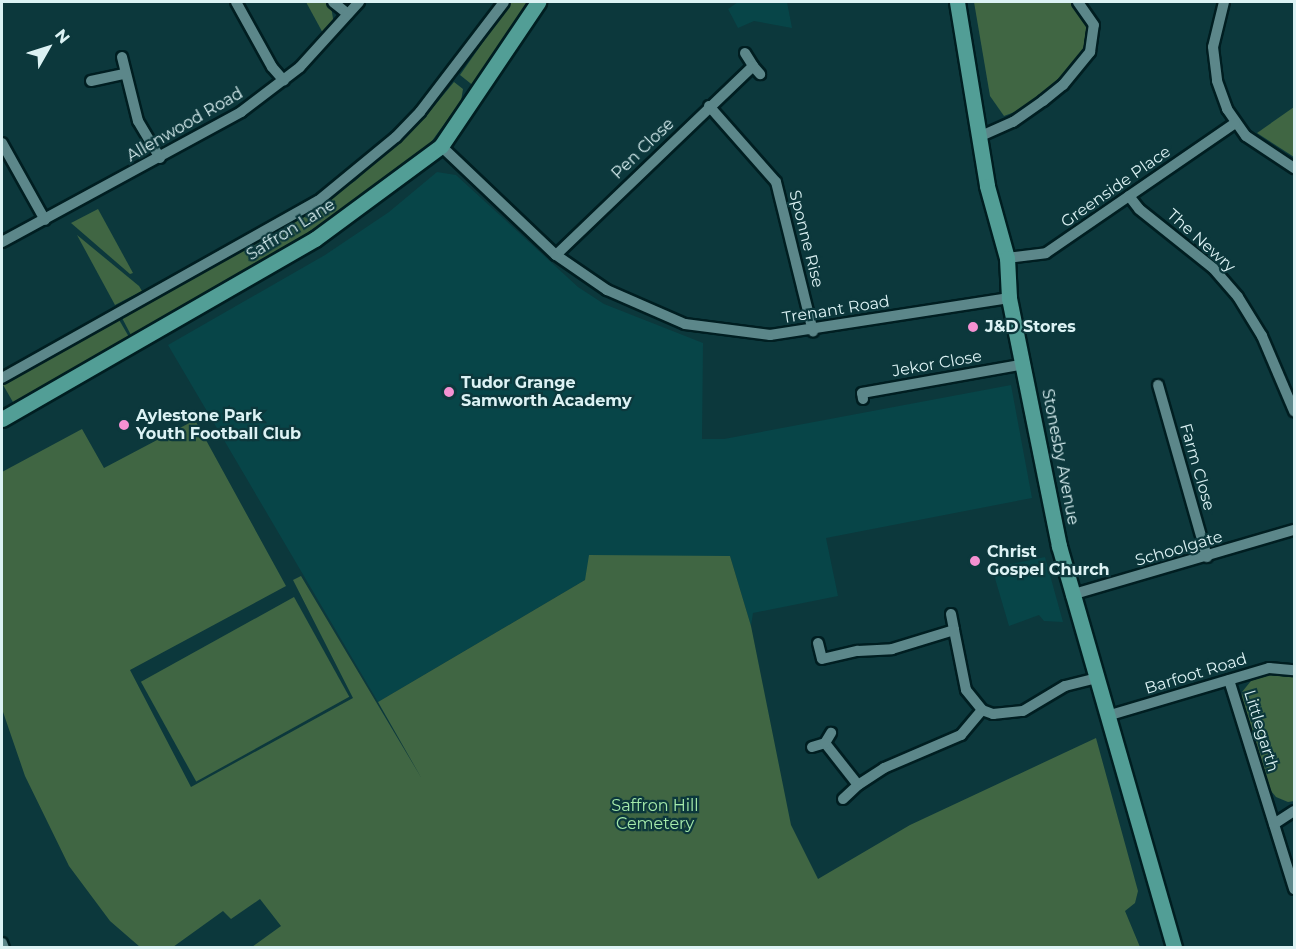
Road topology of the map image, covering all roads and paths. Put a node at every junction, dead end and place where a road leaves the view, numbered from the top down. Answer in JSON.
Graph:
{"nodes":[{"id":1,"x":236,"y":2,"type":"edge"},
{"id":2,"x":333,"y":2,"type":"edge"},
{"id":3,"x":359,"y":2,"type":"edge"},
{"id":4,"x":504,"y":2,"type":"edge"},
{"id":5,"x":538,"y":2,"type":"edge"},
{"id":6,"x":957,"y":2,"type":"edge"},
{"id":7,"x":1078,"y":2,"type":"edge"},
{"id":8,"x":1224,"y":2,"type":"edge"},
{"id":9,"x":348,"y":14,"type":"junction"},
{"id":10,"x":745,"y":53,"type":"dead end"},
{"id":11,"x":122,"y":57,"type":"dead end"},
{"id":12,"x":125,"y":74,"type":"junction"},
{"id":13,"x":91,"y":81,"type":"dead end"},
{"id":14,"x":284,"y":81,"type":"junction"},
{"id":15,"x":709,"y":106,"type":"junction"},
{"id":16,"x":1235,"y":123,"type":"junction"},
{"id":17,"x":981,"y":136,"type":"junction"},
{"id":18,"x":2,"y":143,"type":"edge"},
{"id":19,"x":441,"y":146,"type":"junction"},
{"id":20,"x":160,"y":158,"type":"junction"},
{"id":21,"x":1294,"y":168,"type":"edge"},
{"id":22,"x":1129,"y":196,"type":"junction"},
{"id":23,"x":45,"y":220,"type":"junction"},
{"id":24,"x":2,"y":242,"type":"edge"},
{"id":25,"x":556,"y":255,"type":"junction"},
{"id":26,"x":1007,"y":258,"type":"junction"},
{"id":27,"x":1009,"y":298,"type":"junction"},
{"id":28,"x":813,"y":332,"type":"junction"},
{"id":29,"x":1024,"y":364,"type":"junction"},
{"id":30,"x":2,"y":378,"type":"edge"},
{"id":31,"x":1158,"y":385,"type":"dead end"},
{"id":32,"x":863,"y":399,"type":"dead end"},
{"id":33,"x":1294,"y":411,"type":"edge"},
{"id":34,"x":2,"y":419,"type":"edge"},
{"id":35,"x":1294,"y":530,"type":"edge"},
{"id":36,"x":1207,"y":557,"type":"junction"},
{"id":37,"x":1071,"y":595,"type":"junction"},
{"id":38,"x":951,"y":614,"type":"dead end"},
{"id":39,"x":954,"y":630,"type":"junction"},
{"id":40,"x":818,"y":643,"type":"dead end"},
{"id":41,"x":1294,"y":670,"type":"edge"},
{"id":42,"x":1096,"y":678,"type":"junction"},
{"id":43,"x":1229,"y":680,"type":"junction"},
{"id":44,"x":982,"y":710,"type":"junction"},
{"id":45,"x":1107,"y":716,"type":"junction"},
{"id":46,"x":812,"y":747,"type":"dead end"},
{"id":47,"x":858,"y":785,"type":"junction"},
{"id":48,"x":843,"y":799,"type":"dead end"},
{"id":49,"x":1294,"y":812,"type":"edge"},
{"id":50,"x":1274,"y":824,"type":"junction"},
{"id":51,"x":1294,"y":889,"type":"edge"},
{"id":52,"x":2,"y":944,"type":"edge"},
{"id":53,"x":4,"y":948,"type":"edge"},
{"id":54,"x":1174,"y":948,"type":"edge"}],
"edges":[{"from":1,"to":14,"type":"street"},
{"from":2,"to":9,"type":"street"},
{"from":3,"to":9,"type":"street","name":"Allenwood Road"},
{"from":4,"to":30,"type":"street","name":"Saffron Lane"},
{"from":5,"to":19,"type":"main road","name":"Saffron Lane"},
{"from":6,"to":17,"type":"main road","name":"Stonesby Avenue"},
{"from":7,"to":17,"type":"street"},
{"from":8,"to":16,"type":"street"},
{"from":9,"to":14,"type":"street","name":"Allenwood Road"},
{"from":10,"to":15,"type":"street","name":"Pen Close"},
{"from":11,"to":12,"type":"street"},
{"from":12,"to":13,"type":"street"},
{"from":12,"to":20,"type":"street"},
{"from":14,"to":20,"type":"street","name":"Allenwood Road"},
{"from":15,"to":25,"type":"street","name":"Pen Close"},
{"from":15,"to":28,"type":"street","name":"Sponne Rise"},
{"from":16,"to":21,"type":"street"},
{"from":16,"to":22,"type":"street","name":"Greenside Place"},
{"from":17,"to":26,"type":"main road","name":"Stonesby Avenue"},
{"from":18,"to":23,"type":"street"},
{"from":19,"to":25,"type":"street","name":"Trenant Road"},
{"from":19,"to":34,"type":"main road","name":"Saffron Lane"},
{"from":20,"to":23,"type":"street","name":"Allenwood Road"},
{"from":22,"to":26,"type":"street","name":"Greenside Place"},
{"from":22,"to":33,"type":"street","name":"The Newry"},
{"from":23,"to":24,"type":"street","name":"Allenwood Road"},
{"from":25,"to":28,"type":"street","name":"Trenant Road"},
{"from":26,"to":27,"type":"main road","name":"Stonesby Avenue"},
{"from":27,"to":28,"type":"street","name":"Trenant Road"},
{"from":27,"to":29,"type":"main road","name":"Stonesby Avenue"},
{"from":29,"to":32,"type":"street","name":"Jekor Close"},
{"from":29,"to":37,"type":"main road","name":"Stonesby Avenue"},
{"from":31,"to":36,"type":"street","name":"Farm Close"},
{"from":35,"to":36,"type":"street","name":"Schoolgate"},
{"from":36,"to":37,"type":"street","name":"Schoolgate"},
{"from":37,"to":42,"type":"main road","name":"Stonesby Avenue"},
{"from":38,"to":39,"type":"street"},
{"from":39,"to":40,"type":"street"},
{"from":39,"to":44,"type":"street"},
{"from":41,"to":43,"type":"street","name":"Barfoot Road"},
{"from":42,"to":44,"type":"street"},
{"from":42,"to":45,"type":"main road","name":"Stonesby Avenue"},
{"from":43,"to":45,"type":"street","name":"Barfoot Road"},
{"from":43,"to":50,"type":"street","name":"Littlegarth"},
{"from":44,"to":47,"type":"street"},
{"from":45,"to":54,"type":"main road","name":"Stonesby Avenue"},
{"from":46,"to":47,"type":"street"},
{"from":47,"to":48,"type":"street"},
{"from":49,"to":50,"type":"street"},
{"from":50,"to":51,"type":"street","name":"Littlegarth"},
{"from":52,"to":53,"type":"street"}]}
